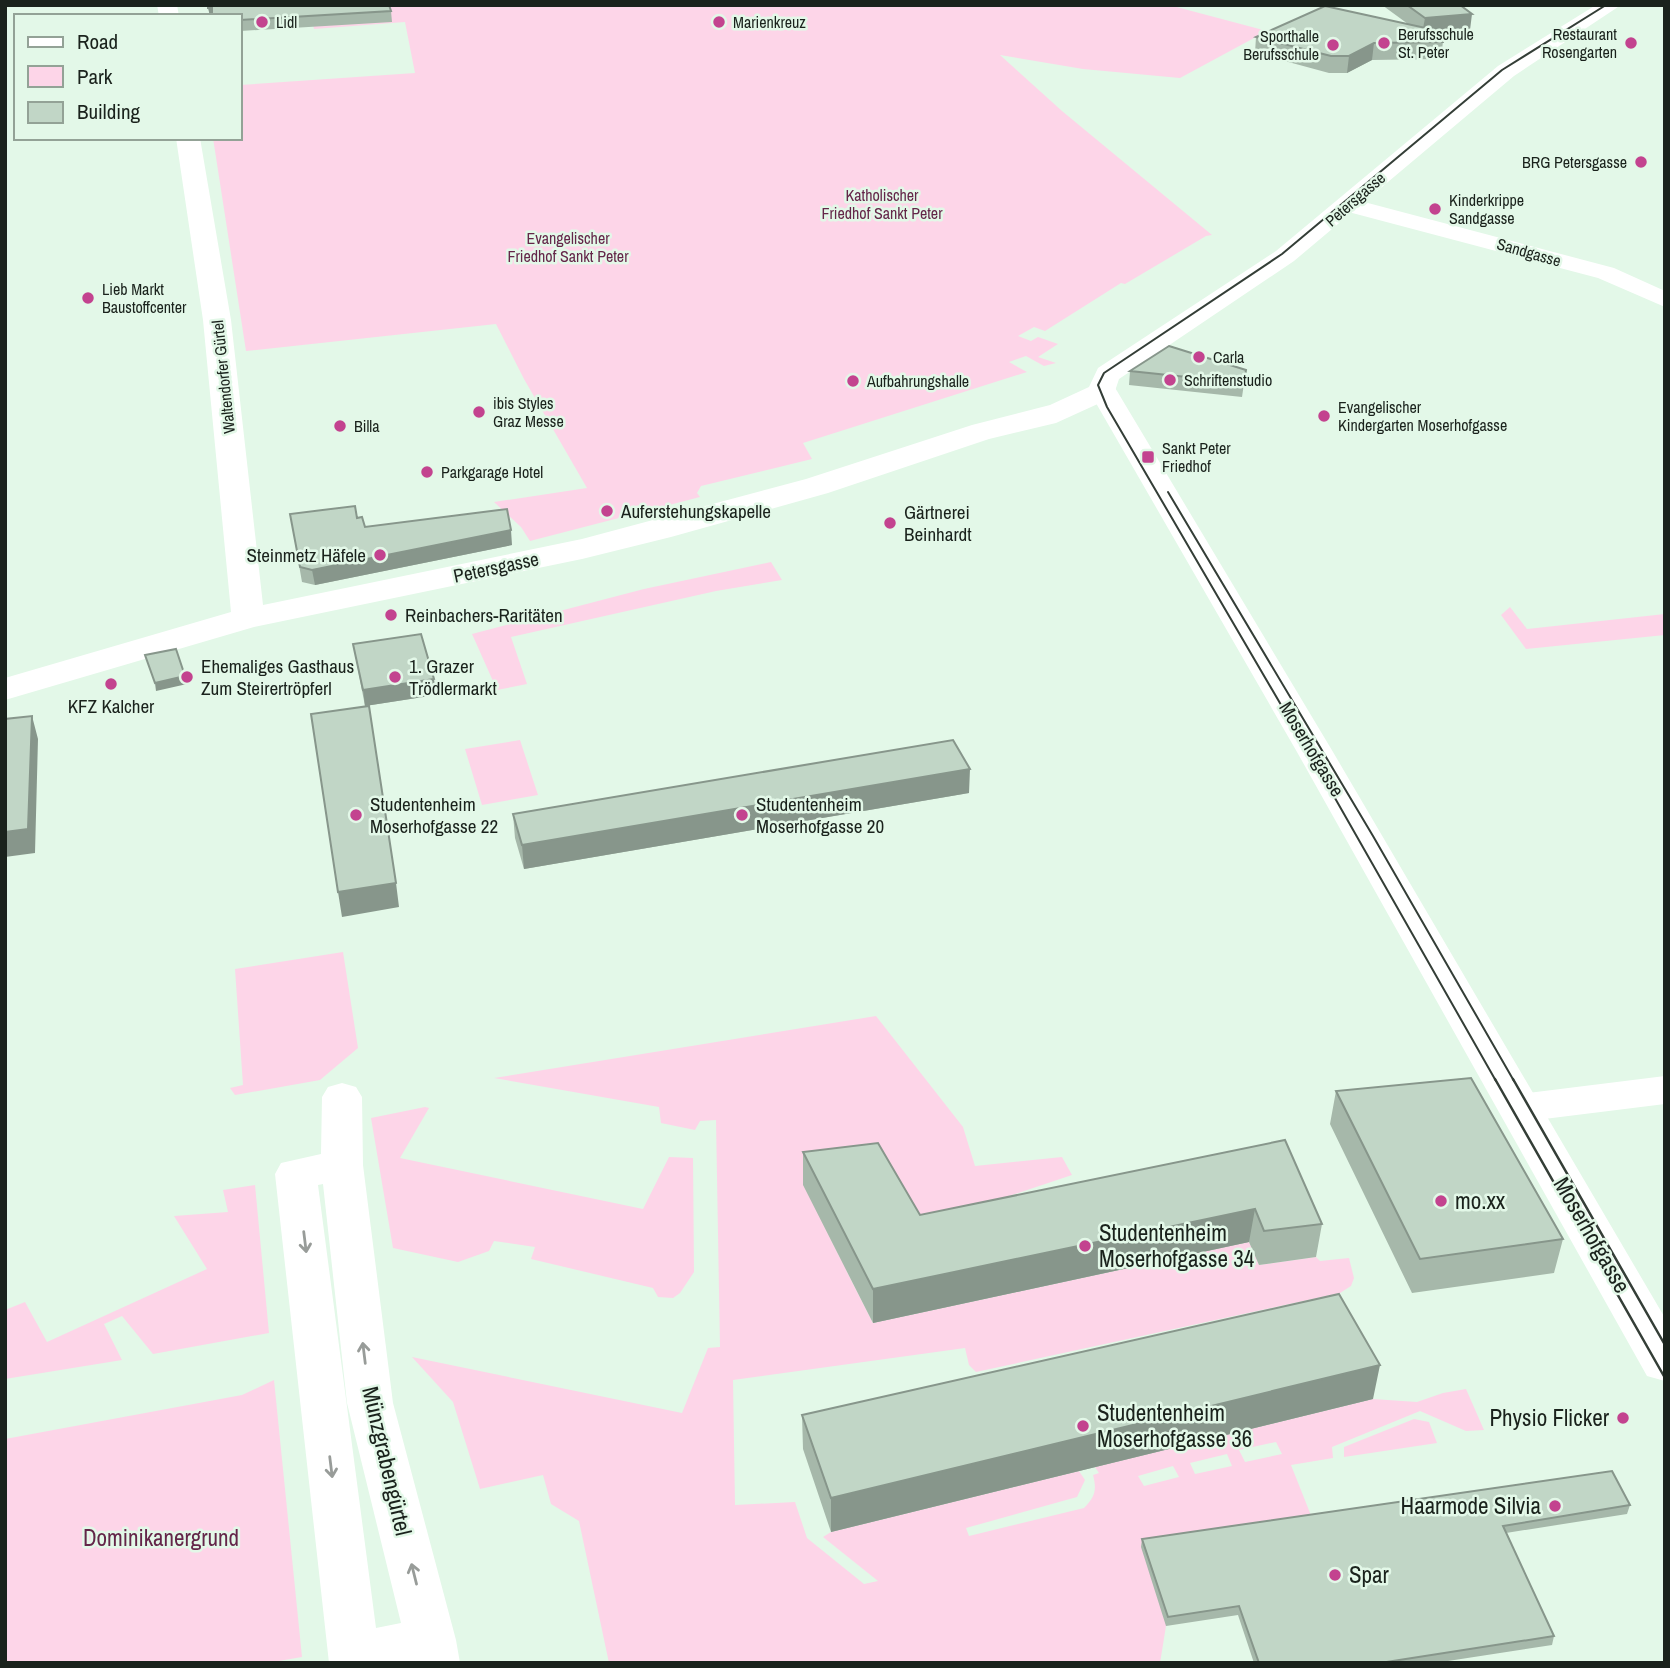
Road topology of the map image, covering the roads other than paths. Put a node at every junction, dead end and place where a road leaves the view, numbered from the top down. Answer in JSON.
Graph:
{"nodes":[{"id":1,"x":1602,"y":7,"type":"edge"},
{"id":2,"x":188,"y":140,"type":"edge"},
{"id":3,"x":1349,"y":205,"type":"junction"},
{"id":4,"x":1665,"y":300,"type":"edge"},
{"id":5,"x":1103,"y":391,"type":"junction"},
{"id":6,"x":248,"y":618,"type":"junction"},
{"id":7,"x":5,"y":689,"type":"edge"},
{"id":8,"x":1665,"y":1090,"type":"edge"},
{"id":9,"x":342,"y":1097,"type":"dead end"},
{"id":10,"x":1519,"y":1108,"type":"junction"},
{"id":11,"x":342,"y":1165,"type":"junction"},
{"id":12,"x":354,"y":1279,"type":"junction"},
{"id":13,"x":312,"y":1298,"type":"junction"},
{"id":14,"x":1665,"y":1362,"type":"edge"},
{"id":15,"x":432,"y":1651,"type":"edge"},
{"id":16,"x":355,"y":1659,"type":"edge"}],
"edges":[{"from":1,"to":3,"type":"main road","name":"Petersgasse"},
{"from":2,"to":6,"type":"main road","name":"Waltendorfer Gürtel"},
{"from":3,"to":4,"type":"street","name":"Sandgasse"},
{"from":3,"to":5,"type":"main road","name":"Petersgasse"},
{"from":5,"to":6,"type":"main road","name":"Petersgasse"},
{"from":5,"to":10,"type":"main road","name":"Moserhofgasse"},
{"from":6,"to":7,"type":"main road","name":"Petersgasse"},
{"from":8,"to":10,"type":"street"},
{"from":9,"to":11,"type":"street","name":"Münzgrabengürtel"},
{"from":10,"to":14,"type":"main road","name":"Moserhofgasse"},
{"from":11,"to":12,"type":"street","name":"Münzgrabengürtel"},
{"from":11,"to":13,"type":"street","name":"Münzgrabengürtel","one_way":true},
{"from":12,"to":13,"type":"street"},
{"from":15,"to":12,"type":"street","name":"Münzgrabengürtel","one_way":true},
{"from":13,"to":16,"type":"street","name":"Münzgrabengürtel","one_way":true},
{"from":15,"to":16,"type":"street","name":"Münzgrabengürtel"}]}
